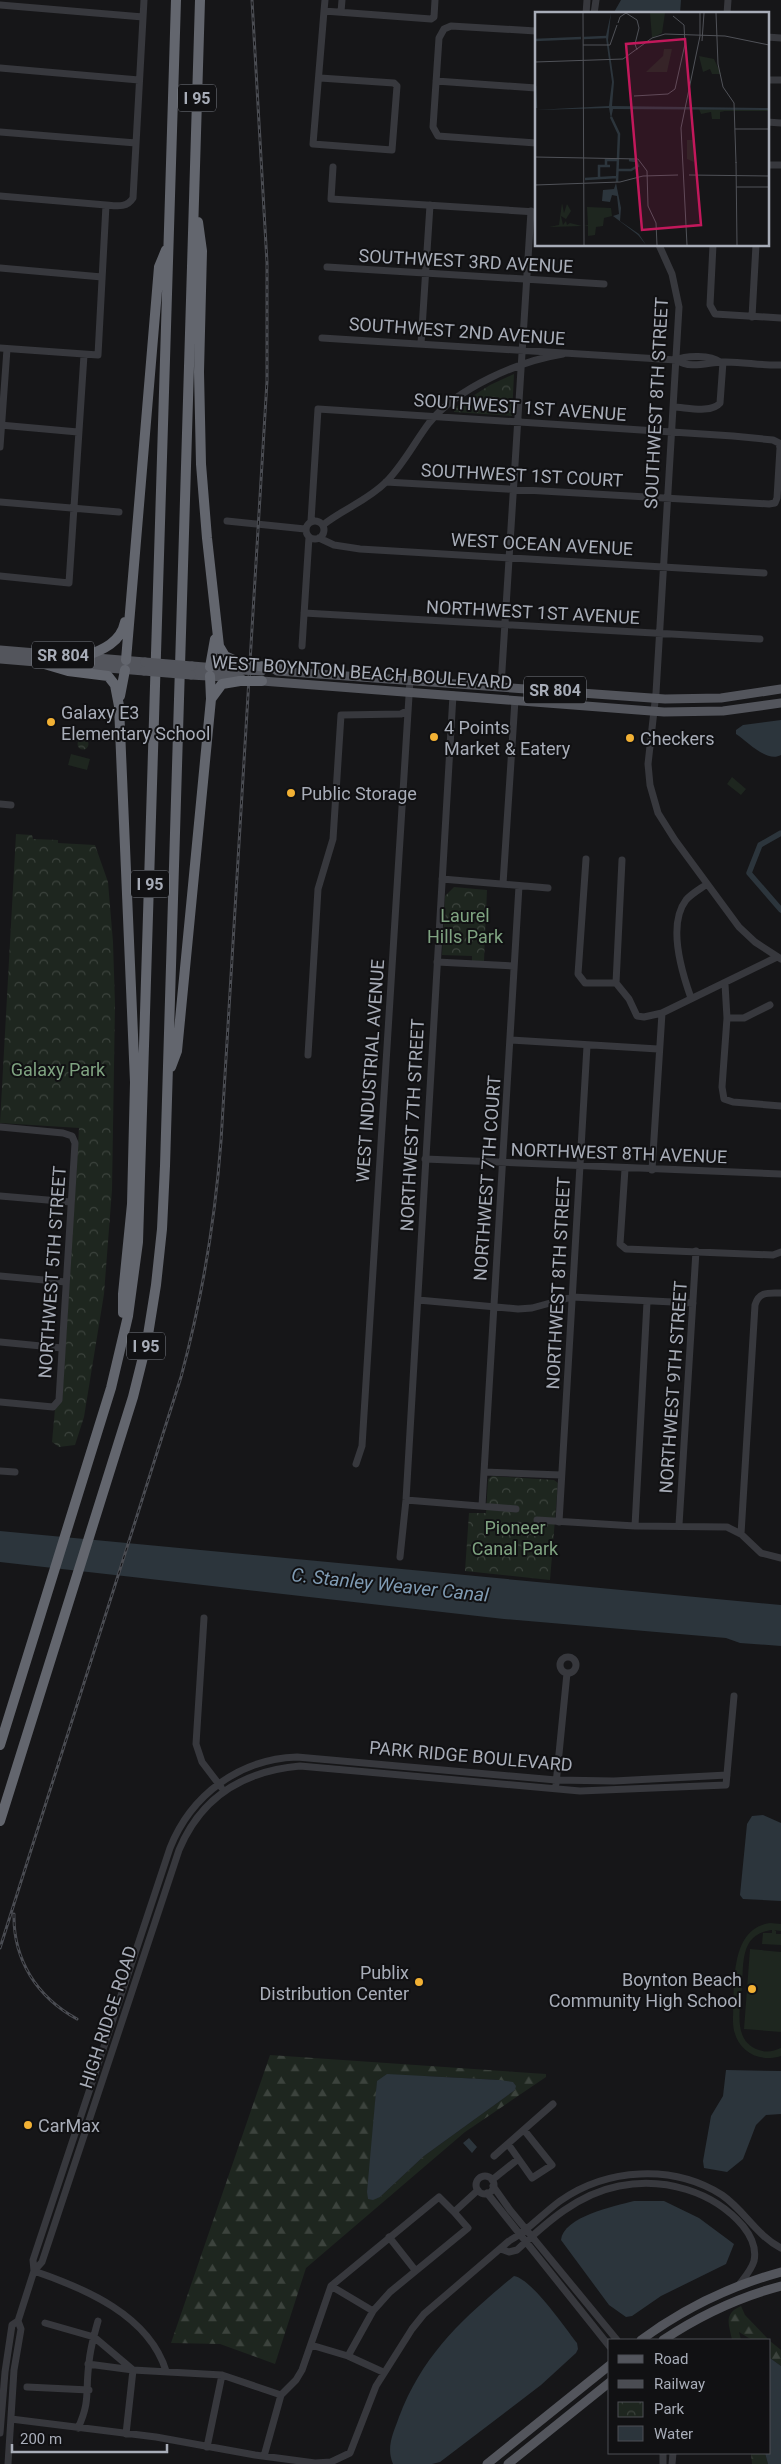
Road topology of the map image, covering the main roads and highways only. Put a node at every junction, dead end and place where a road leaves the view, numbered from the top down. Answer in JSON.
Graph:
{"nodes":[{"id":1,"x":176,"y":0,"type":"edge"},
{"id":2,"x":200,"y":0,"type":"edge"},
{"id":3,"x":194,"y":196,"type":"junction"},
{"id":4,"x":169,"y":242,"type":"junction"},
{"id":5,"x":132,"y":589,"type":"junction"},
{"id":6,"x":215,"y":620,"type":"junction"},
{"id":7,"x":0,"y":650,"type":"edge"},
{"id":8,"x":85,"y":656,"type":"junction"},
{"id":9,"x":0,"y":659,"type":"edge"},
{"id":10,"x":41,"y":663,"type":"junction"},
{"id":11,"x":126,"y":665,"type":"junction"},
{"id":12,"x":284,"y":670,"type":"joint"},
{"id":13,"x":210,"y":672,"type":"junction"},
{"id":14,"x":241,"y":673,"type":"junction"},
{"id":15,"x":262,"y":681,"type":"joint"},
{"id":16,"x":781,"y":689,"type":"edge"},
{"id":17,"x":550,"y":690,"type":"junction"},
{"id":18,"x":481,"y":697,"type":"junction"},
{"id":19,"x":211,"y":699,"type":"junction"},
{"id":20,"x":781,"y":703,"type":"edge"},
{"id":21,"x":119,"y":706,"type":"junction"},
{"id":22,"x":168,"y":1075,"type":"junction"},
{"id":23,"x":124,"y":1334,"type":"junction"},
{"id":24,"x":0,"y":1745,"type":"edge"},
{"id":25,"x":0,"y":1820,"type":"edge"},
{"id":26,"x":781,"y":2272,"type":"edge"},
{"id":27,"x":781,"y":2286,"type":"edge"},
{"id":28,"x":643,"y":2339,"type":"edge"},
{"id":29,"x":665,"y":2339,"type":"edge"},
{"id":30,"x":608,"y":2367,"type":"edge"},
{"id":31,"x":608,"y":2384,"type":"edge"},
{"id":32,"x":493,"y":2462,"type":"edge"},
{"id":33,"x":508,"y":2464,"type":"edge"}],
"edges":[{"from":1,"to":4,"type":"highway","number":"I 95"},
{"from":2,"to":3,"type":"highway","number":"I 95"},
{"from":3,"to":6,"type":"highway"},
{"from":3,"to":22,"type":"highway","number":"I 95"},
{"from":4,"to":5,"type":"highway"},
{"from":4,"to":23,"type":"highway","number":"I 95"},
{"from":5,"to":8,"type":"highway"},
{"from":5,"to":11,"type":"highway"},
{"from":6,"to":13,"type":"highway"},
{"from":6,"to":14,"type":"highway"},
{"from":7,"to":8,"type":"main road","name":"WEST BOYNTON BEACH BOULEVARD","number":"SR 804"},
{"from":8,"to":11,"type":"main road","name":"WEST BOYNTON BEACH BOULEVARD","number":"SR 804"},
{"from":9,"to":10,"type":"main road","name":"WEST BOYNTON BEACH BOULEVARD","number":"SR 804"},
{"from":10,"to":11,"type":"main road","name":"WEST BOYNTON BEACH BOULEVARD","number":"SR 804"},
{"from":10,"to":21,"type":"highway"},
{"from":11,"to":13,"type":"main road","name":"WEST BOYNTON BEACH BOULEVARD","number":"SR 804","bridge":true},
{"from":11,"to":21,"type":"highway"},
{"from":12,"to":14,"type":"highway","bridge":true},
{"from":12,"to":17,"type":"main road","name":"WEST BOYNTON BEACH BOULEVARD","number":"SR 804"},
{"from":13,"to":14,"type":"main road","name":"WEST BOYNTON BEACH BOULEVARD","number":"SR 804"},
{"from":13,"to":19,"type":"highway"},
{"from":14,"to":15,"type":"highway","bridge":true},
{"from":14,"to":19,"type":"highway"},
{"from":15,"to":18,"type":"main road","name":"WEST BOYNTON BEACH BOULEVARD","number":"SR 804"},
{"from":16,"to":17,"type":"main road","name":"WEST BOYNTON BEACH BOULEVARD","number":"SR 804"},
{"from":17,"to":18,"type":"main road"},
{"from":18,"to":20,"type":"main road","name":"WEST BOYNTON BEACH BOULEVARD","number":"SR 804"},
{"from":19,"to":22,"type":"highway"},
{"from":21,"to":23,"type":"highway"},
{"from":22,"to":25,"type":"highway","number":"I 95"},
{"from":23,"to":24,"type":"highway","number":"I 95"},
{"from":26,"to":28,"type":"main road"},
{"from":27,"to":29,"type":"main road"},
{"from":30,"to":32,"type":"main road"},
{"from":31,"to":33,"type":"main road"}]}
